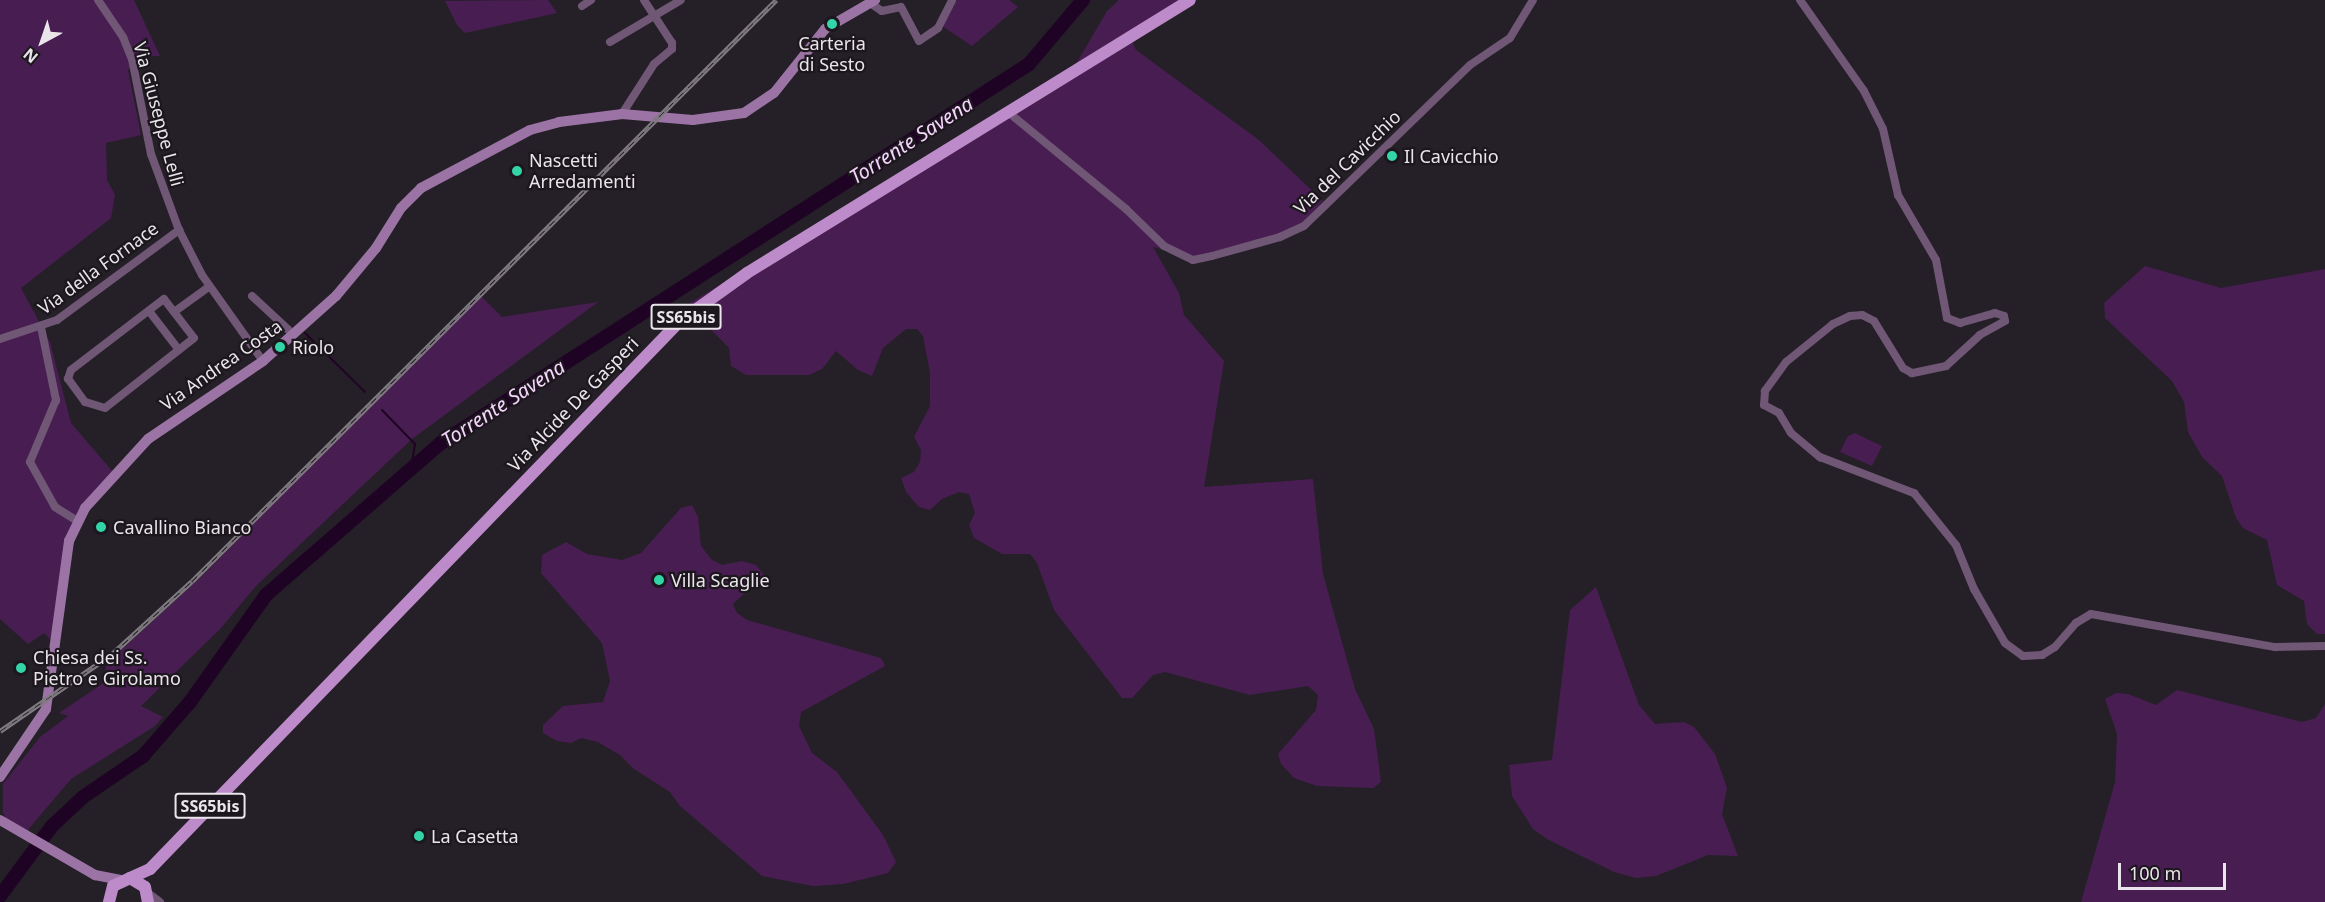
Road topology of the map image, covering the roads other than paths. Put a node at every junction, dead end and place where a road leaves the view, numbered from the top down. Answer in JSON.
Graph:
{"nodes":[{"id":1,"x":98,"y":0,"type":"edge"},
{"id":2,"x":591,"y":0,"type":"edge"},
{"id":3,"x":644,"y":0,"type":"edge"},
{"id":4,"x":681,"y":0,"type":"edge"},
{"id":5,"x":952,"y":0,"type":"edge"},
{"id":6,"x":1190,"y":0,"type":"edge"},
{"id":7,"x":1533,"y":0,"type":"edge"},
{"id":8,"x":1800,"y":0,"type":"edge"},
{"id":9,"x":867,"y":2,"type":"edge"},
{"id":10,"x":582,"y":6,"type":"dead end"},
{"id":11,"x":655,"y":16,"type":"junction"},
{"id":12,"x":610,"y":42,"type":"dead end"},
{"id":13,"x":1008,"y":112,"type":"junction"},
{"id":14,"x":622,"y":114,"type":"junction"},
{"id":15,"x":179,"y":230,"type":"junction"},
{"id":16,"x":210,"y":286,"type":"junction"},
{"id":17,"x":252,"y":296,"type":"dead end"},
{"id":18,"x":149,"y":311,"type":"junction"},
{"id":19,"x":174,"y":312,"type":"junction"},
{"id":20,"x":282,"y":325,"type":"junction"},
{"id":21,"x":41,"y":327,"type":"junction"},
{"id":22,"x":294,"y":335,"type":"junction"},
{"id":23,"x":0,"y":339,"type":"edge"},
{"id":24,"x":252,"y":345,"type":"junction"},
{"id":25,"x":179,"y":350,"type":"junction"},
{"id":26,"x":263,"y":361,"type":"junction"},
{"id":27,"x":76,"y":520,"type":"junction"},
{"id":28,"x":2325,"y":646,"type":"edge"},
{"id":29,"x":1,"y":774,"type":"edge"},
{"id":30,"x":3,"y":822,"type":"edge"},
{"id":31,"x":150,"y":869,"type":"junction"},
{"id":32,"x":95,"y":875,"type":"junction"},
{"id":33,"x":125,"y":879,"type":"junction"},
{"id":34,"x":147,"y":894,"type":"edge"},
{"id":35,"x":109,"y":898,"type":"edge"},
{"id":36,"x":160,"y":902,"type":"edge"}],
"edges":[{"from":1,"to":15,"type":"street","name":"Via Giuseppe Lelli"},
{"from":2,"to":10,"type":"street"},
{"from":3,"to":11,"type":"street"},
{"from":4,"to":11,"type":"street"},
{"from":5,"to":9,"type":"street"},
{"from":6,"to":13,"type":"main road","name":"Via Alcide De Gasperi","number":"SS65bis"},
{"from":7,"to":13,"type":"street","name":"Via del Cavicchio"},
{"from":8,"to":28,"type":"street"},
{"from":9,"to":14,"type":"main road","name":"Via Andrea Costa"},
{"from":11,"to":12,"type":"street"},
{"from":11,"to":14,"type":"street"},
{"from":13,"to":31,"type":"main road","name":"Via Alcide De Gasperi","number":"SS65bis"},
{"from":14,"to":22,"type":"main road","name":"Via Andrea Costa"},
{"from":15,"to":16,"type":"street","name":"Via Giuseppe Lelli"},
{"from":15,"to":21,"type":"street","name":"Via della Fornace"},
{"from":16,"to":19,"type":"street"},
{"from":16,"to":24,"type":"street","name":"Via Giuseppe Lelli"},
{"from":17,"to":20,"type":"street"},
{"from":18,"to":19,"type":"street"},
{"from":18,"to":25,"type":"street"},
{"from":18,"to":25,"type":"street"},
{"from":19,"to":25,"type":"street"},
{"from":20,"to":22,"type":"street"},
{"from":20,"to":24,"type":"street"},
{"from":21,"to":23,"type":"street","name":"Via della Fornace"},
{"from":21,"to":27,"type":"street"},
{"from":22,"to":26,"type":"main road","name":"Via Andrea Costa"},
{"from":24,"to":26,"type":"street","name":"Via Giuseppe Lelli"},
{"from":26,"to":27,"type":"main road","name":"Via Andrea Costa"},
{"from":27,"to":29,"type":"main road","name":"Via Andrea Costa"},
{"from":30,"to":32,"type":"main road"},
{"from":31,"to":33,"type":"main road","name":"Via Alcide De Gasperi","number":"SS65bis"},
{"from":31,"to":34,"type":"main road","name":"Via Alcide De Gasperi","number":"SS65bis"},
{"from":32,"to":33,"type":"main road"},
{"from":32,"to":35,"type":"main road"},
{"from":33,"to":34,"type":"main road"},
{"from":33,"to":35,"type":"main road","number":"SS65bis"},
{"from":34,"to":36,"type":"street"}]}
